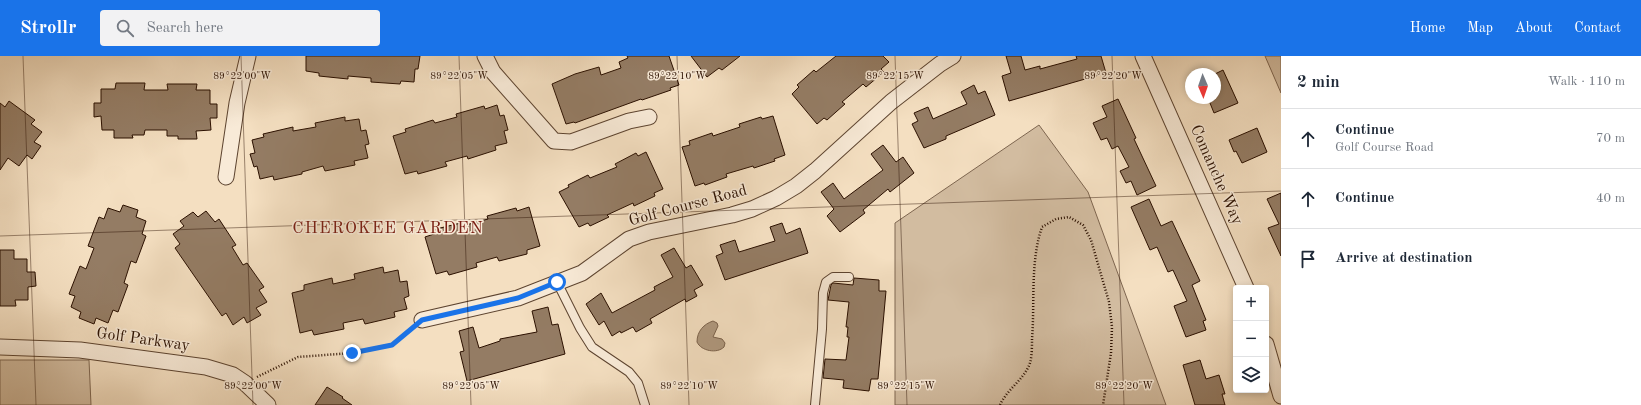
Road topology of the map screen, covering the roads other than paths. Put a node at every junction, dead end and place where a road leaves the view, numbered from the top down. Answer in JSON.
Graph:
{"nodes":[{"id":1,"x":248,"y":56,"type":"edge"},
{"id":2,"x":485,"y":56,"type":"edge"},
{"id":3,"x":953,"y":56,"type":"edge"},
{"id":4,"x":1143,"y":56,"type":"edge"},
{"id":5,"x":648,"y":117,"type":"dead end"},
{"id":6,"x":226,"y":177,"type":"dead end"},
{"id":7,"x":850,"y":277,"type":"dead end"},
{"id":8,"x":557,"y":282,"type":"junction"},
{"id":9,"x":1245,"y":285,"type":"edge"},
{"id":10,"x":422,"y":320,"type":"road end"},
{"id":11,"x":0,"y":348,"type":"edge"},
{"id":12,"x":1269,"y":354,"type":"edge"},
{"id":13,"x":1281,"y":396,"type":"edge"},
{"id":14,"x":268,"y":405,"type":"edge"},
{"id":15,"x":645,"y":405,"type":"edge"},
{"id":16,"x":815,"y":405,"type":"edge"}],
"edges":[{"from":1,"to":6,"type":"street"},
{"from":2,"to":5,"type":"street"},
{"from":3,"to":8,"type":"street","name":"Golf Course Road"},
{"from":4,"to":9,"type":"street","name":"Comanche Way"},
{"from":7,"to":16,"type":"lane"},
{"from":8,"to":10,"type":"street","name":"Golf Course Road"},
{"from":8,"to":15,"type":"lane"},
{"from":11,"to":14,"type":"street","name":"Golf Parkway"},
{"from":12,"to":13,"type":"street"}]}
